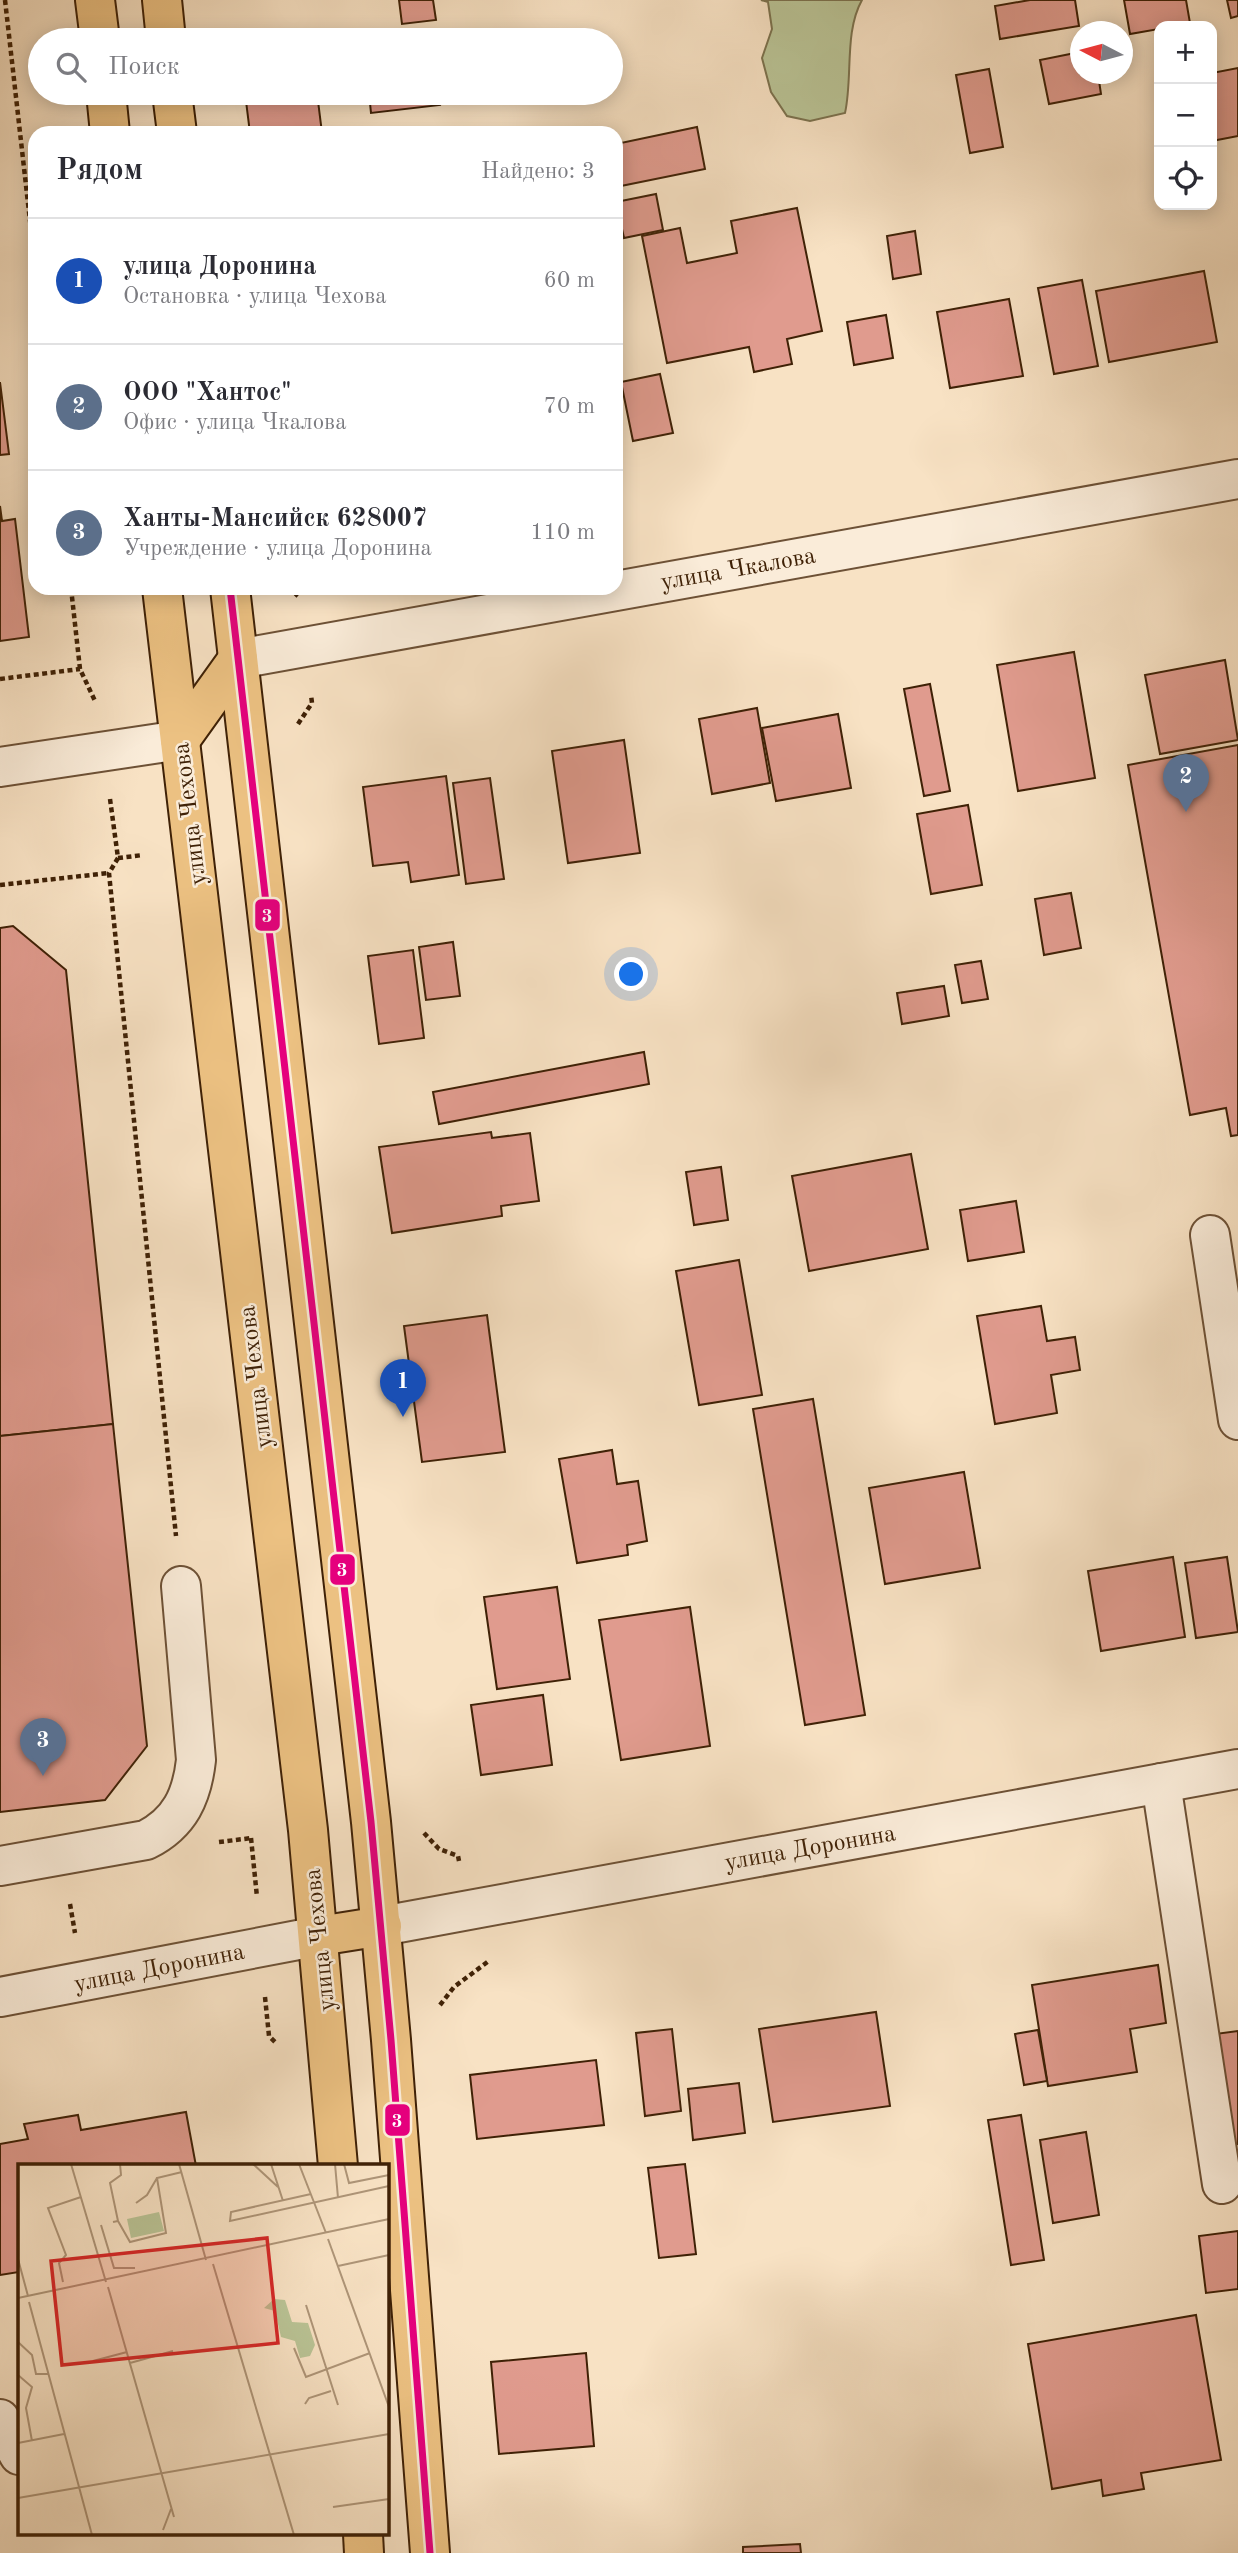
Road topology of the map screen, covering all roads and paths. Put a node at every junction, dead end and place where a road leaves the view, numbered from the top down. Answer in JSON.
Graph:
{"nodes":[{"id":1,"x":5,"y":0,"type":"edge"},
{"id":2,"x":95,"y":0,"type":"edge"},
{"id":3,"x":162,"y":0,"type":"edge"},
{"id":4,"x":98,"y":28,"type":"edge"},
{"id":5,"x":165,"y":28,"type":"edge"},
{"id":6,"x":107,"y":105,"type":"edge"},
{"id":7,"x":174,"y":105,"type":"edge"},
{"id":8,"x":109,"y":126,"type":"edge"},
{"id":9,"x":176,"y":126,"type":"edge"},
{"id":10,"x":28,"y":203,"type":"edge"},
{"id":11,"x":1238,"y":479,"type":"edge"},
{"id":12,"x":623,"y":590,"type":"edge"},
{"id":13,"x":72,"y":595,"type":"edge"},
{"id":14,"x":163,"y":595,"type":"edge"},
{"id":15,"x":231,"y":595,"type":"edge"},
{"id":16,"x":594,"y":595,"type":"edge"},
{"id":17,"x":238,"y":659,"type":"junction"},
{"id":18,"x":0,"y":679,"type":"edge"},
{"id":19,"x":180,"y":740,"type":"junction"},
{"id":20,"x":0,"y":767,"type":"edge"},
{"id":21,"x":0,"y":885,"type":"edge"},
{"id":22,"x":1210,"y":1235,"type":"dead end"},
{"id":23,"x":1238,"y":1420,"type":"edge"},
{"id":24,"x":181,"y":1586,"type":"joint"},
{"id":25,"x":1238,"y":1769,"type":"edge"},
{"id":26,"x":1161,"y":1783,"type":"junction"},
{"id":27,"x":422,"y":1824,"type":"dead end"},
{"id":28,"x":251,"y":1838,"type":"dead end"},
{"id":29,"x":458,"y":1857,"type":"dead end"},
{"id":30,"x":0,"y":1866,"type":"edge"},
{"id":31,"x":257,"y":1899,"type":"dead end"},
{"id":32,"x":382,"y":1926,"type":"junction"},
{"id":33,"x":319,"y":1936,"type":"junction"},
{"id":34,"x":475,"y":1970,"type":"dead end"},
{"id":35,"x":0,"y":1997,"type":"edge"},
{"id":36,"x":437,"y":2014,"type":"dead end"},
{"id":37,"x":338,"y":2164,"type":"edge"},
{"id":38,"x":1222,"y":2184,"type":"dead end"},
{"id":39,"x":0,"y":2418,"type":"edge"},
{"id":40,"x":18,"y":2453,"type":"edge"},
{"id":41,"x":430,"y":2553,"type":"edge"}],
"edges":[{"from":1,"to":10,"type":"path"},
{"from":2,"to":4,"type":"main road"},
{"from":3,"to":5,"type":"main road"},
{"from":6,"to":8,"type":"main road"},
{"from":7,"to":9,"type":"main road"},
{"from":11,"to":12,"type":"street","name":"улица Чкалова"},
{"from":13,"to":18,"type":"path"},
{"from":14,"to":19,"type":"main road","name":"улица Чехова"},
{"from":15,"to":17,"type":"main road"},
{"from":16,"to":17,"type":"street","name":"улица Чкалова"},
{"from":17,"to":19,"type":"main road"},
{"from":17,"to":32,"type":"main road"},
{"from":19,"to":20,"type":"street"},
{"from":19,"to":33,"type":"main road","name":"улица Чехова"},
{"from":21,"to":24,"type":"path"},
{"from":22,"to":23,"type":"street"},
{"from":24,"to":30,"type":"street"},
{"from":25,"to":26,"type":"street","name":"улица Доронина"},
{"from":26,"to":32,"type":"street","name":"улица Доронина"},
{"from":26,"to":38,"type":"street"},
{"from":27,"to":29,"type":"path"},
{"from":28,"to":31,"type":"path"},
{"from":32,"to":33,"type":"main road"},
{"from":32,"to":41,"type":"main road"},
{"from":33,"to":35,"type":"street","name":"улица Доронина"},
{"from":33,"to":37,"type":"main road","name":"улица Чехова"},
{"from":34,"to":36,"type":"path"},
{"from":39,"to":40,"type":"street"}]}
